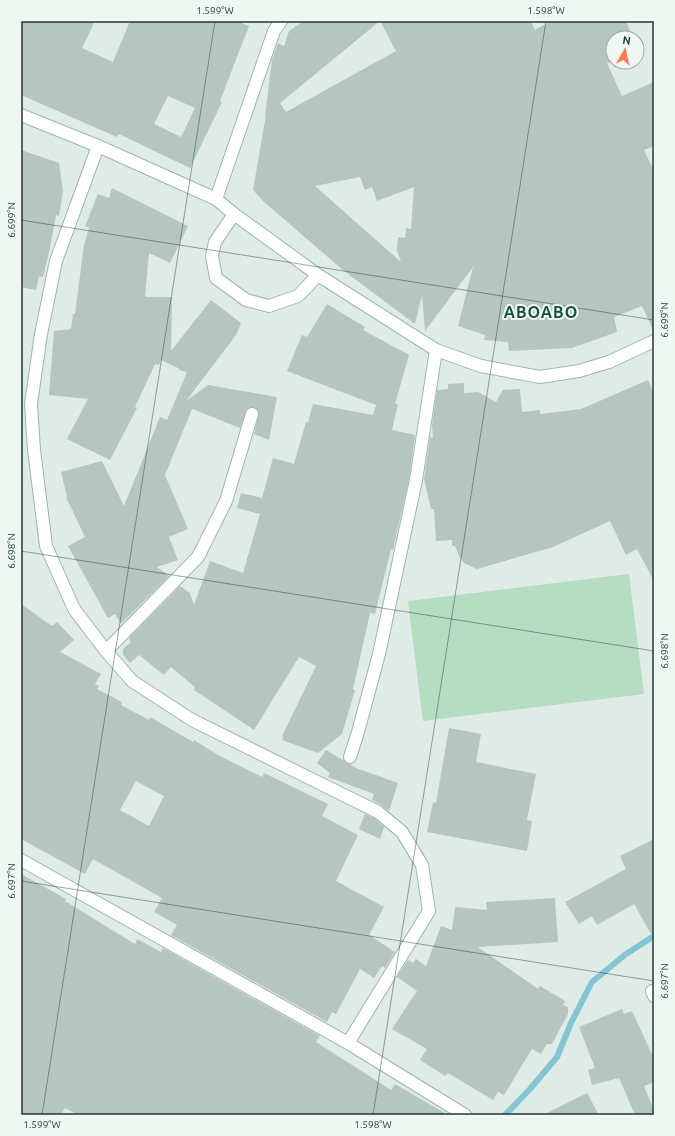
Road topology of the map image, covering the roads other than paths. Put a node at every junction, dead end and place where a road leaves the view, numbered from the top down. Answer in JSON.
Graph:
{"nodes":[{"id":1,"x":282,"y":21,"type":"edge"},
{"id":2,"x":21,"y":115,"type":"edge"},
{"id":3,"x":98,"y":146,"type":"junction"},
{"id":4,"x":216,"y":199,"type":"junction"},
{"id":5,"x":234,"y":214,"type":"junction"},
{"id":6,"x":318,"y":275,"type":"junction"},
{"id":7,"x":654,"y":341,"type":"edge"},
{"id":8,"x":436,"y":350,"type":"junction"},
{"id":9,"x":26,"y":403,"type":"edge"},
{"id":10,"x":252,"y":414,"type":"dead end"},
{"id":11,"x":106,"y":651,"type":"junction"},
{"id":12,"x":350,"y":757,"type":"dead end"},
{"id":13,"x":21,"y":860,"type":"edge"},
{"id":14,"x":348,"y":1043,"type":"junction"},
{"id":15,"x":465,"y":1115,"type":"edge"}],
"edges":[{"from":1,"to":4,"type":"street"},
{"from":2,"to":3,"type":"street"},
{"from":3,"to":4,"type":"street"},
{"from":3,"to":9,"type":"street"},
{"from":4,"to":5,"type":"street"},
{"from":5,"to":6,"type":"street"},
{"from":5,"to":6,"type":"street"},
{"from":6,"to":8,"type":"street"},
{"from":7,"to":8,"type":"street"},
{"from":8,"to":12,"type":"street"},
{"from":9,"to":11,"type":"street"},
{"from":10,"to":11,"type":"street"},
{"from":11,"to":14,"type":"street"},
{"from":13,"to":14,"type":"street"},
{"from":14,"to":15,"type":"street"}]}
